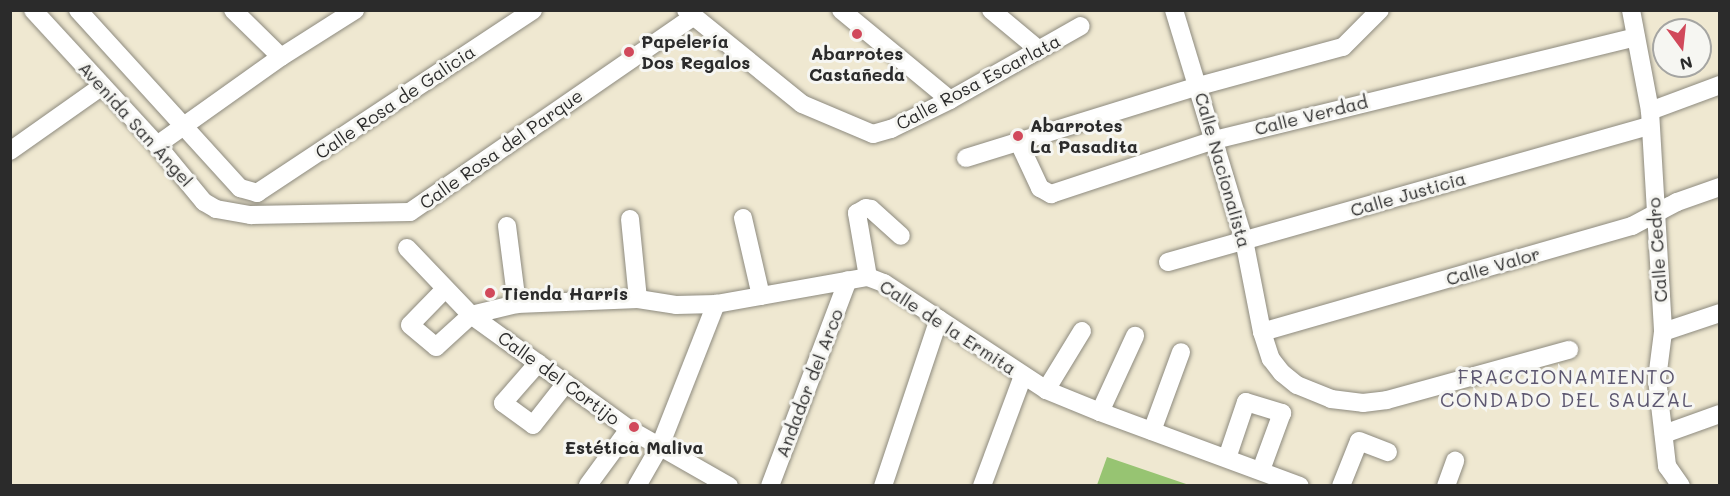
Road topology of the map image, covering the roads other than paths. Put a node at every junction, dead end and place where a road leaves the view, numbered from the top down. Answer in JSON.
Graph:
{"nodes":[{"id":1,"x":78,"y":10,"type":"edge"},
{"id":2,"x":233,"y":10,"type":"edge"},
{"id":3,"x":355,"y":10,"type":"edge"},
{"id":4,"x":533,"y":10,"type":"edge"},
{"id":5,"x":841,"y":10,"type":"edge"},
{"id":6,"x":991,"y":10,"type":"edge"},
{"id":7,"x":1174,"y":10,"type":"edge"},
{"id":8,"x":1380,"y":10,"type":"edge"},
{"id":9,"x":1631,"y":10,"type":"edge"},
{"id":10,"x":35,"y":11,"type":"edge"},
{"id":11,"x":690,"y":13,"type":"edge"},
{"id":12,"x":1082,"y":26,"type":"dead end"},
{"id":13,"x":1636,"y":37,"type":"junction"},
{"id":14,"x":1038,"y":50,"type":"junction"},
{"id":15,"x":281,"y":57,"type":"junction"},
{"id":16,"x":1719,"y":85,"type":"edge"},
{"id":17,"x":102,"y":86,"type":"junction"},
{"id":18,"x":1199,"y":86,"type":"junction"},
{"id":19,"x":950,"y":100,"type":"junction"},
{"id":20,"x":1649,"y":118,"type":"junction"},
{"id":21,"x":184,"y":127,"type":"junction"},
{"id":22,"x":1214,"y":140,"type":"junction"},
{"id":23,"x":1019,"y":143,"type":"junction"},
{"id":24,"x":157,"y":145,"type":"junction"},
{"id":25,"x":10,"y":151,"type":"edge"},
{"id":26,"x":966,"y":158,"type":"dead end"},
{"id":27,"x":1719,"y":187,"type":"edge"},
{"id":28,"x":257,"y":193,"type":"junction"},
{"id":29,"x":1654,"y":214,"type":"junction"},
{"id":30,"x":251,"y":215,"type":"junction"},
{"id":31,"x":743,"y":218,"type":"dead end"},
{"id":32,"x":630,"y":219,"type":"dead end"},
{"id":33,"x":507,"y":226,"type":"dead end"},
{"id":34,"x":901,"y":236,"type":"dead end"},
{"id":35,"x":1244,"y":240,"type":"junction"},
{"id":36,"x":407,"y":248,"type":"dead end"},
{"id":37,"x":1168,"y":262,"type":"dead end"},
{"id":38,"x":868,"y":277,"type":"junction"},
{"id":39,"x":848,"y":280,"type":"junction"},
{"id":40,"x":446,"y":289,"type":"junction"},
{"id":41,"x":761,"y":296,"type":"junction"},
{"id":42,"x":638,"y":299,"type":"junction"},
{"id":43,"x":518,"y":304,"type":"junction"},
{"id":44,"x":716,"y":304,"type":"junction"},
{"id":45,"x":1719,"y":313,"type":"edge"},
{"id":46,"x":471,"y":315,"type":"junction"},
{"id":47,"x":939,"y":319,"type":"junction"},
{"id":48,"x":1082,"y":331,"type":"dead end"},
{"id":49,"x":1262,"y":332,"type":"junction"},
{"id":50,"x":1663,"y":332,"type":"junction"},
{"id":51,"x":1135,"y":336,"type":"dead end"},
{"id":52,"x":1569,"y":350,"type":"dead end"},
{"id":53,"x":1181,"y":352,"type":"dead end"},
{"id":54,"x":538,"y":363,"type":"junction"},
{"id":55,"x":1023,"y":376,"type":"junction"},
{"id":56,"x":566,"y":383,"type":"junction"},
{"id":57,"x":1046,"y":390,"type":"junction"},
{"id":58,"x":1100,"y":412,"type":"junction"},
{"id":59,"x":1719,"y":414,"type":"edge"},
{"id":60,"x":629,"y":429,"type":"junction"},
{"id":61,"x":1152,"y":431,"type":"junction"},
{"id":62,"x":1664,"y":434,"type":"junction"},
{"id":63,"x":660,"y":446,"type":"junction"},
{"id":64,"x":1388,"y":452,"type":"dead end"},
{"id":65,"x":1227,"y":458,"type":"junction"},
{"id":66,"x":1455,"y":461,"type":"dead end"},
{"id":67,"x":1261,"y":470,"type":"junction"},
{"id":68,"x":588,"y":485,"type":"edge"},
{"id":69,"x":637,"y":486,"type":"edge"},
{"id":70,"x":729,"y":486,"type":"edge"},
{"id":71,"x":770,"y":486,"type":"edge"},
{"id":72,"x":883,"y":486,"type":"edge"},
{"id":73,"x":982,"y":486,"type":"edge"},
{"id":74,"x":1300,"y":486,"type":"edge"},
{"id":75,"x":1341,"y":486,"type":"edge"},
{"id":76,"x":1446,"y":486,"type":"edge"},
{"id":77,"x":1681,"y":486,"type":"edge"}],
"edges":[{"from":1,"to":21,"type":"street","name":"Avenida San Ángel"},
{"from":2,"to":15,"type":"street"},
{"from":3,"to":15,"type":"street"},
{"from":4,"to":28,"type":"street","name":"Calle Rosa de Galicia"},
{"from":5,"to":19,"type":"street"},
{"from":6,"to":14,"type":"street"},
{"from":7,"to":18,"type":"street","name":"Calle Nacionalista"},
{"from":8,"to":18,"type":"street"},
{"from":9,"to":13,"type":"street","name":"Calle Cedro"},
{"from":10,"to":17,"type":"street","name":"Avenida San Ángel"},
{"from":11,"to":19,"type":"street","name":"Calle Rosa Escarlata"},
{"from":11,"to":30,"type":"street","name":"Calle Rosa del Parque"},
{"from":12,"to":14,"type":"street","name":"Calle Rosa Escarlata"},
{"from":13,"to":20,"type":"street","name":"Calle Cedro"},
{"from":13,"to":22,"type":"street","name":"Calle Verdad"},
{"from":14,"to":19,"type":"street","name":"Calle Rosa Escarlata"},
{"from":15,"to":21,"type":"street"},
{"from":16,"to":20,"type":"street","name":"Calle Justicia"},
{"from":17,"to":24,"type":"street","name":"Avenida San Ángel"},
{"from":17,"to":25,"type":"street"},
{"from":18,"to":22,"type":"street","name":"Calle Nacionalista"},
{"from":18,"to":23,"type":"street"},
{"from":20,"to":29,"type":"street","name":"Calle Cedro"},
{"from":20,"to":35,"type":"street","name":"Calle Justicia"},
{"from":21,"to":24,"type":"street"},
{"from":21,"to":28,"type":"street","name":"Avenida San Ángel"},
{"from":22,"to":23,"type":"street","name":"Calle Verdad"},
{"from":22,"to":35,"type":"street","name":"Calle Nacionalista"},
{"from":23,"to":26,"type":"street"},
{"from":24,"to":30,"type":"street","name":"Avenida San Ángel"},
{"from":27,"to":29,"type":"street","name":"Calle Valor"},
{"from":28,"to":30,"type":"street"},
{"from":29,"to":49,"type":"street","name":"Calle Valor"},
{"from":29,"to":50,"type":"street","name":"Calle Cedro"},
{"from":31,"to":41,"type":"street"},
{"from":32,"to":42,"type":"street"},
{"from":33,"to":43,"type":"street"},
{"from":34,"to":38,"type":"street"},
{"from":35,"to":37,"type":"street","name":"Calle Justicia"},
{"from":35,"to":49,"type":"street","name":"Calle Nacionalista"},
{"from":36,"to":40,"type":"street","name":"Calle del Cortijo"},
{"from":38,"to":39,"type":"street","name":"Calle de la Ermita"},
{"from":38,"to":47,"type":"street","name":"Calle de la Ermita"},
{"from":39,"to":41,"type":"street","name":"Calle de la Ermita"},
{"from":39,"to":71,"type":"street","name":"Andador del Arco"},
{"from":40,"to":46,"type":"street","name":"Calle del Cortijo"},
{"from":40,"to":46,"type":"street"},
{"from":41,"to":44,"type":"street","name":"Calle de la Ermita"},
{"from":42,"to":43,"type":"street","name":"Calle de la Ermita"},
{"from":42,"to":44,"type":"street","name":"Calle de la Ermita"},
{"from":43,"to":46,"type":"street","name":"Calle de la Ermita"},
{"from":44,"to":63,"type":"street"},
{"from":45,"to":50,"type":"street"},
{"from":46,"to":54,"type":"street","name":"Calle del Cortijo"},
{"from":47,"to":55,"type":"street","name":"Calle de la Ermita"},
{"from":47,"to":72,"type":"street"},
{"from":48,"to":57,"type":"street"},
{"from":49,"to":52,"type":"street","name":"Calle Nacionalista"},
{"from":50,"to":62,"type":"street","name":"Calle Cedro"},
{"from":51,"to":58,"type":"street"},
{"from":53,"to":61,"type":"street"},
{"from":54,"to":56,"type":"street","name":"Calle del Cortijo"},
{"from":54,"to":56,"type":"street"},
{"from":55,"to":57,"type":"street","name":"Calle de la Ermita"},
{"from":55,"to":73,"type":"street"},
{"from":56,"to":60,"type":"street","name":"Calle del Cortijo"},
{"from":57,"to":58,"type":"street","name":"Calle de la Ermita"},
{"from":58,"to":61,"type":"street","name":"Calle de la Ermita"},
{"from":59,"to":62,"type":"street"},
{"from":60,"to":63,"type":"street","name":"Calle del Cortijo"},
{"from":60,"to":68,"type":"street"},
{"from":61,"to":65,"type":"street","name":"Calle de la Ermita"},
{"from":62,"to":77,"type":"street","name":"Calle Cedro"},
{"from":63,"to":69,"type":"street"},
{"from":63,"to":70,"type":"street","name":"Calle del Cortijo"},
{"from":64,"to":75,"type":"street"},
{"from":65,"to":67,"type":"street","name":"Calle de la Ermita"},
{"from":65,"to":67,"type":"street"},
{"from":66,"to":76,"type":"street"},
{"from":67,"to":74,"type":"street","name":"Calle de la Ermita"}]}
